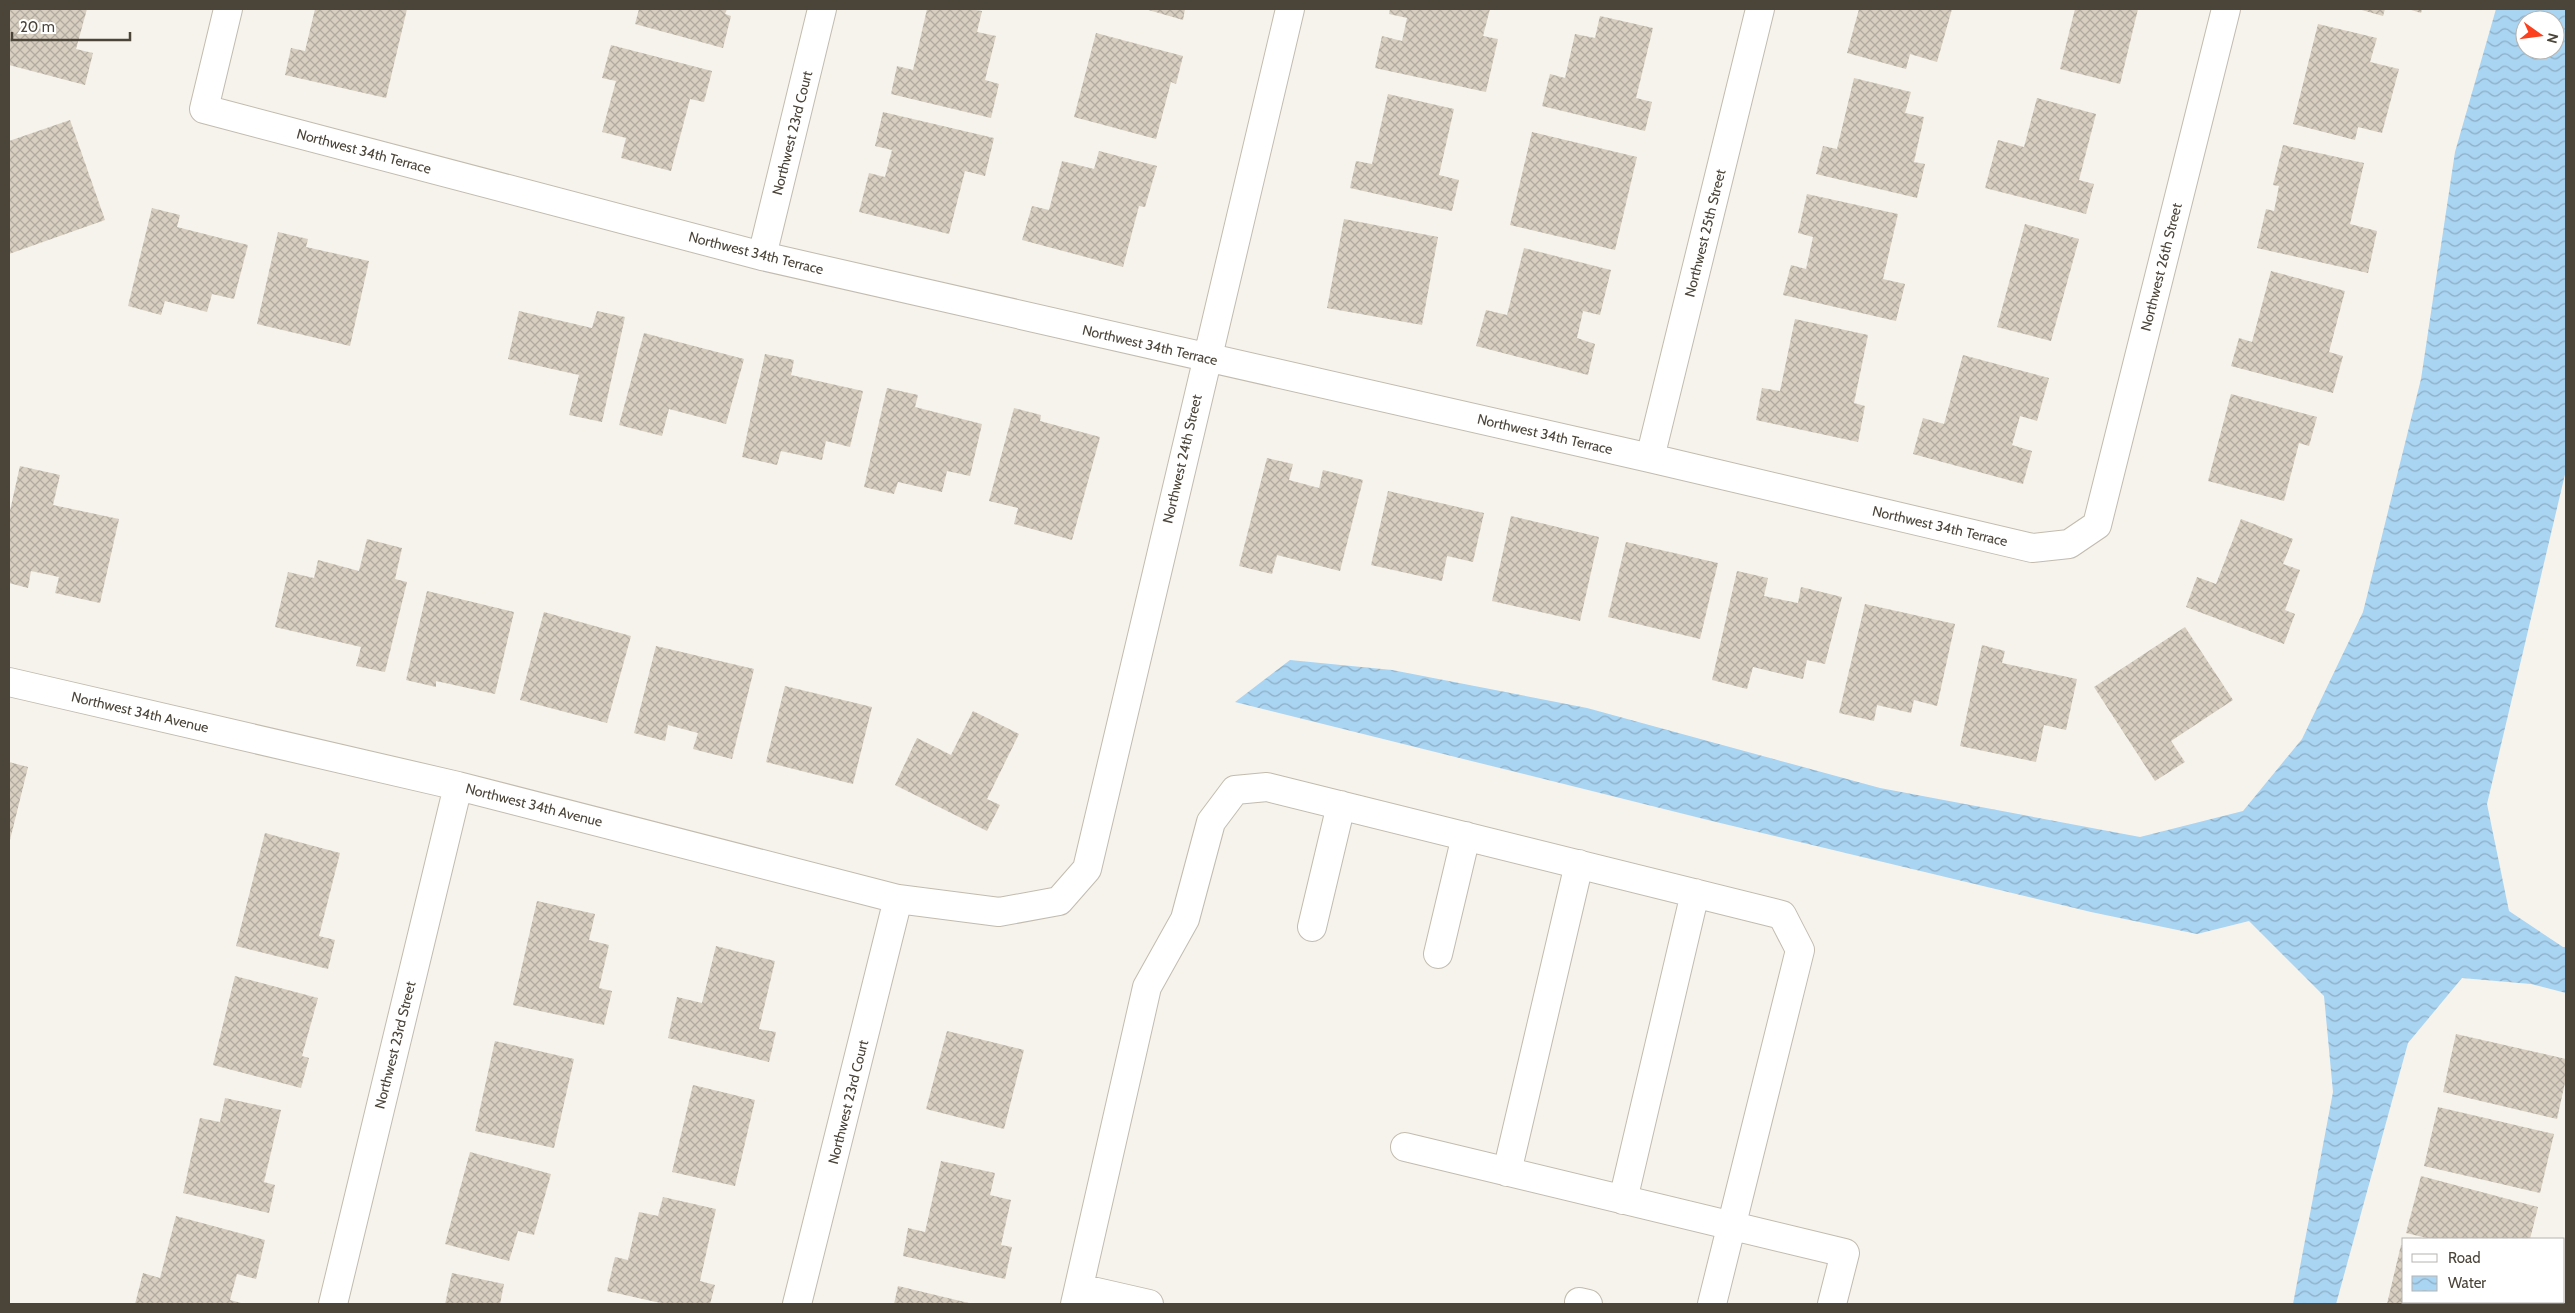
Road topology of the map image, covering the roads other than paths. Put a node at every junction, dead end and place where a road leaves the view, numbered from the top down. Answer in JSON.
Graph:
{"nodes":[{"id":1,"x":228,"y":9,"type":"edge"},
{"id":2,"x":822,"y":9,"type":"edge"},
{"id":3,"x":1290,"y":9,"type":"edge"},
{"id":4,"x":1760,"y":9,"type":"edge"},
{"id":5,"x":2226,"y":9,"type":"edge"},
{"id":6,"x":762,"y":256,"type":"junction"},
{"id":7,"x":1206,"y":357,"type":"junction"},
{"id":8,"x":1650,"y":458,"type":"junction"},
{"id":9,"x":2096,"y":525,"type":"joint"},
{"id":10,"x":9,"y":682,"type":"edge"},
{"id":11,"x":458,"y":786,"type":"junction"},
{"id":12,"x":1341,"y":805,"type":"junction"},
{"id":13,"x":1466,"y":836,"type":"junction"},
{"id":14,"x":1579,"y":864,"type":"junction"},
{"id":15,"x":1696,"y":893,"type":"junction"},
{"id":16,"x":898,"y":899,"type":"junction"},
{"id":17,"x":1059,"y":901,"type":"joint"},
{"id":18,"x":1312,"y":926,"type":"dead end"},
{"id":19,"x":1438,"y":954,"type":"dead end"},
{"id":20,"x":1404,"y":1147,"type":"dead end"},
{"id":21,"x":1507,"y":1172,"type":"junction"},
{"id":22,"x":1623,"y":1200,"type":"junction"},
{"id":23,"x":1732,"y":1226,"type":"junction"},
{"id":24,"x":1077,"y":1296,"type":"edge"},
{"id":25,"x":332,"y":1304,"type":"edge"},
{"id":26,"x":797,"y":1304,"type":"edge"},
{"id":27,"x":1149,"y":1304,"type":"edge"},
{"id":28,"x":1712,"y":1304,"type":"edge"},
{"id":29,"x":1832,"y":1304,"type":"edge"}],
"edges":[{"from":1,"to":6,"type":"street","name":"Northwest 34th Terrace"},
{"from":2,"to":6,"type":"street","name":"Northwest 23rd Court"},
{"from":3,"to":7,"type":"street","name":"Northwest 24th Street"},
{"from":4,"to":8,"type":"street","name":"Northwest 25th Street"},
{"from":5,"to":9,"type":"street","name":"Northwest 26th Street"},
{"from":6,"to":7,"type":"street","name":"Northwest 34th Terrace"},
{"from":7,"to":8,"type":"street","name":"Northwest 34th Terrace"},
{"from":7,"to":17,"type":"street","name":"Northwest 24th Street"},
{"from":8,"to":9,"type":"street","name":"Northwest 34th Terrace"},
{"from":10,"to":11,"type":"street","name":"Northwest 34th Avenue"},
{"from":11,"to":16,"type":"street","name":"Northwest 34th Avenue"},
{"from":11,"to":25,"type":"street","name":"Northwest 23rd Street"},
{"from":12,"to":13,"type":"street"},
{"from":12,"to":18,"type":"street"},
{"from":12,"to":24,"type":"street"},
{"from":13,"to":14,"type":"street"},
{"from":13,"to":19,"type":"street"},
{"from":14,"to":15,"type":"street"},
{"from":14,"to":21,"type":"street"},
{"from":15,"to":22,"type":"street"},
{"from":15,"to":23,"type":"street"},
{"from":16,"to":17,"type":"street","name":"Northwest 34th Avenue"},
{"from":16,"to":26,"type":"street","name":"Northwest 23rd Court"},
{"from":20,"to":21,"type":"street"},
{"from":21,"to":22,"type":"street"},
{"from":22,"to":23,"type":"street"},
{"from":23,"to":28,"type":"street"},
{"from":23,"to":29,"type":"street"},
{"from":24,"to":27,"type":"street"}]}
